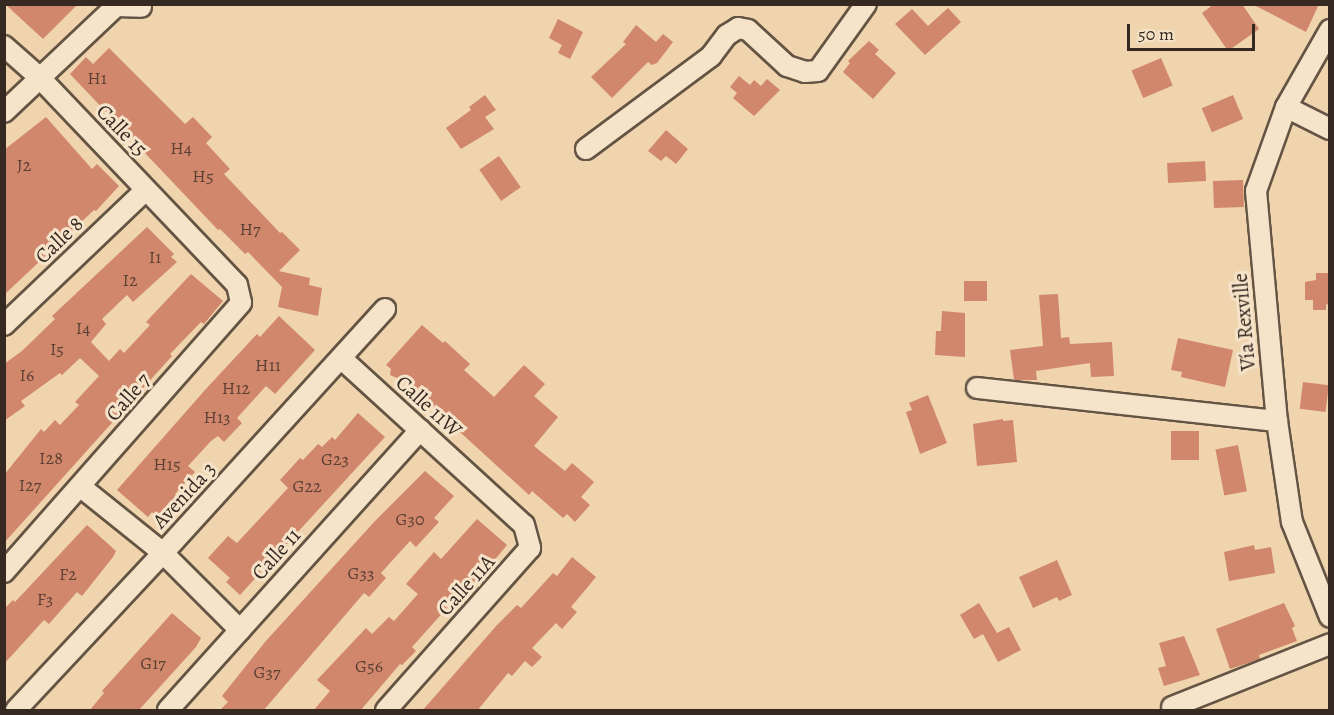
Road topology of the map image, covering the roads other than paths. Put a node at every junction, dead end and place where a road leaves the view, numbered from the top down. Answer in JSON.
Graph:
{"nodes":[{"id":1,"x":866,"y":4,"type":"edge"},
{"id":2,"x":141,"y":7,"type":"dead end"},
{"id":3,"x":1329,"y":30,"type":"edge"},
{"id":4,"x":4,"y":46,"type":"edge"},
{"id":5,"x":39,"y":77,"type":"junction"},
{"id":6,"x":1287,"y":107,"type":"junction"},
{"id":7,"x":4,"y":112,"type":"edge"},
{"id":8,"x":1329,"y":129,"type":"edge"},
{"id":9,"x":586,"y":149,"type":"dead end"},
{"id":10,"x":146,"y":190,"type":"junction"},
{"id":11,"x":203,"y":249,"type":"joint"},
{"id":12,"x":385,"y":309,"type":"dead end"},
{"id":13,"x":4,"y":325,"type":"edge"},
{"id":14,"x":342,"y":359,"type":"junction"},
{"id":15,"x":976,"y":388,"type":"dead end"},
{"id":16,"x":1277,"y":421,"type":"junction"},
{"id":17,"x":420,"y":430,"type":"junction"},
{"id":18,"x":81,"y":487,"type":"junction"},
{"id":19,"x":485,"y":489,"type":"joint"},
{"id":20,"x":163,"y":553,"type":"junction"},
{"id":21,"x":4,"y":572,"type":"edge"},
{"id":22,"x":1329,"y":617,"type":"edge"},
{"id":23,"x":240,"y":630,"type":"junction"},
{"id":24,"x":1329,"y":644,"type":"edge"},
{"id":25,"x":1172,"y":707,"type":"dead end"},
{"id":26,"x":16,"y":711,"type":"edge"},
{"id":27,"x":168,"y":711,"type":"edge"},
{"id":28,"x":386,"y":711,"type":"edge"}],
"edges":[{"from":1,"to":9,"type":"street"},
{"from":2,"to":5,"type":"street"},
{"from":3,"to":6,"type":"street","name":"Vía Rexville"},
{"from":4,"to":5,"type":"street","name":"Calle 15"},
{"from":5,"to":7,"type":"street"},
{"from":5,"to":10,"type":"street","name":"Calle 15"},
{"from":6,"to":8,"type":"street"},
{"from":6,"to":16,"type":"street","name":"Vía Rexville"},
{"from":10,"to":11,"type":"street","name":"Calle 15"},
{"from":10,"to":13,"type":"street","name":"Calle 8"},
{"from":11,"to":18,"type":"street","name":"Calle 7"},
{"from":12,"to":14,"type":"street","name":"Avenida 3"},
{"from":14,"to":17,"type":"street","name":"Calle 11W"},
{"from":14,"to":20,"type":"street","name":"Avenida 3"},
{"from":15,"to":16,"type":"street"},
{"from":16,"to":22,"type":"street","name":"Vía Rexville"},
{"from":17,"to":19,"type":"street","name":"Calle 11W"},
{"from":17,"to":23,"type":"street","name":"Calle 11"},
{"from":18,"to":20,"type":"street"},
{"from":18,"to":21,"type":"street","name":"Calle 7"},
{"from":19,"to":28,"type":"street","name":"Calle 11A"},
{"from":20,"to":23,"type":"street"},
{"from":20,"to":26,"type":"street","name":"Avenida 3"},
{"from":23,"to":27,"type":"street","name":"Calle 11"},
{"from":24,"to":25,"type":"street"}]}
